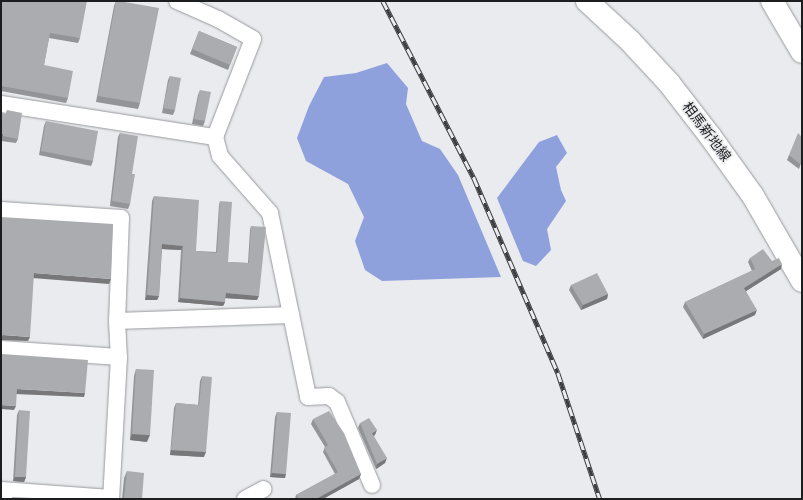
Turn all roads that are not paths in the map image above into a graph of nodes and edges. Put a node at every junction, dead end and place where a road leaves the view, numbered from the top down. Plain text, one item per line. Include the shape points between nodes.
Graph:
1 (177, 1) edge
2 (587, 1) edge
3 (772, 1) edge
4 (802, 52) edge
5 (1, 104) edge
6 (215, 137) junction
7 (1, 210) edge
8 (802, 281) edge
9 (291, 315) junction
10 (117, 321) junction
11 (1, 349) edge
12 (119, 357) junction
13 (372, 485) dead end
14 (264, 489) dead end
15 (1, 490) edge
16 (111, 498) edge
17 (245, 499) edge

1 - 6 street via 218,19 253,39
2 - 8 main road, 相馬新地線 via 630,41 669,83 752,196
3 - 4 main road
5 - 6 street
6 - 9 street via 220,156 270,213
7 - 10 street via 120,218
9 - 10 street
9 - 13 street via 308,397 328,396 337,402
10 - 12 street
11 - 12 street
12 - 16 street
14 - 17 street
15 - 16 street

